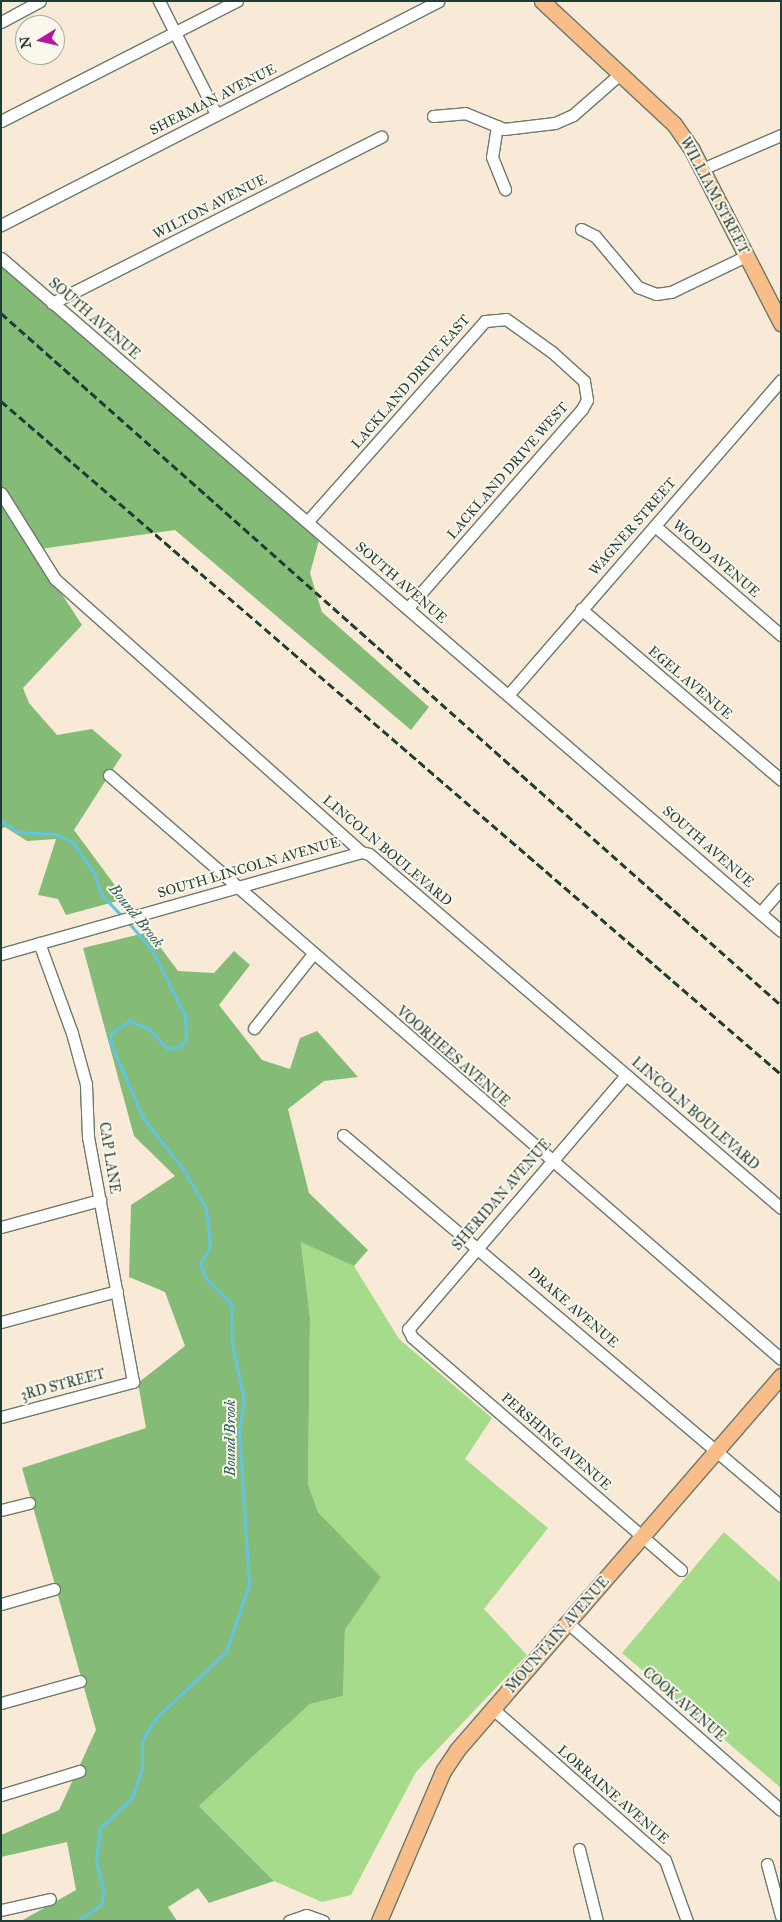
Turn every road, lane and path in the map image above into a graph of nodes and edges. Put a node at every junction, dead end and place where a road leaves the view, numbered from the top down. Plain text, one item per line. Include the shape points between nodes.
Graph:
1 (40, 1) edge
2 (159, 1) edge
3 (237, 1) edge
4 (438, 1) edge
5 (542, 1) edge
6 (1, 22) edge
7 (175, 33) junction
8 (621, 73) junction
9 (216, 114) junction
10 (434, 116) dead end
11 (1, 121) edge
12 (496, 126) junction
13 (781, 135) edge
14 (381, 137) dead end
15 (702, 169) junction
16 (506, 189) dead end
17 (1, 225) edge
18 (581, 229) dead end
19 (746, 256) junction
20 (1, 258) edge
21 (52, 303) junction
22 (781, 323) edge
23 (552, 352) joint
24 (781, 380) edge
25 (1, 493) edge
26 (308, 522) junction
27 (655, 526) junction
28 (408, 608) junction
29 (581, 609) junction
30 (781, 635) edge
31 (509, 694) junction
32 (109, 775) dead end
33 (781, 780) edge
34 (361, 852) junction
35 (236, 888) junction
36 (781, 889) edge
37 (760, 913) junction
38 (781, 931) edge
39 (39, 943) junction
40 (1, 954) edge
41 (312, 955) junction
42 (254, 1028) dead end
43 (626, 1075) junction
44 (343, 1135) dead end
45 (551, 1162) junction
46 (100, 1200) junction
47 (781, 1208) edge
48 (1, 1227) edge
49 (478, 1245) junction
50 (117, 1291) junction
51 (1, 1322) edge
52 (412, 1337) joint
53 (781, 1359) edge
54 (781, 1376) edge
55 (133, 1382) joint
56 (1, 1417) edge
57 (715, 1452) junction
58 (29, 1503) dead end
59 (781, 1506) edge
60 (1, 1510) edge
61 (642, 1537) junction
62 (681, 1570) dead end
63 (54, 1589) dead end
64 (1, 1604) edge
65 (568, 1623) junction
66 (80, 1680) dead end
67 (1, 1703) edge
68 (493, 1709) junction
69 (79, 1772) dead end
70 (1, 1794) edge
71 (781, 1810) edge
72 (579, 1849) dead end
73 (767, 1864) dead end
74 (50, 1899) dead end
75 (1, 1910) edge
76 (781, 1916) edge
77 (290, 1920) edge
78 (323, 1921) edge
79 (379, 1921) edge
80 (597, 1921) edge
81 (687, 1921) edge

1 - 6 street
2 - 7 street
3 - 7 street
4 - 9 street, SHERMAN AVENUE
5 - 8 main road, WILLIAM STREET
7 - 9 street
7 - 11 street
8 - 12 street via 573,115 555,123 513,129
8 - 15 main road, WILLIAM STREET via 674,124
9 - 17 street, SHERMAN AVENUE
10 - 12 street via 465,113
12 - 16 street via 492,157
13 - 15 street
14 - 21 street, WILTON AVENUE
15 - 19 main road, WILLIAM STREET
18 - 19 street via 595,236 638,287 656,294 671,292
19 - 22 main road, WILLIAM STREET
20 - 21 street, SOUTH AVENUE
21 - 26 street, SOUTH AVENUE
23 - 26 street, LACKLAND DRIVE EAST via 506,319 484,321
23 - 28 street, LACKLAND DRIVE WEST via 584,381 585,405
24 - 27 street, WAGNER STREET
25 - 34 street, LINCOLN BOULEVARD via 55,579
26 - 28 street, SOUTH AVENUE
27 - 29 street, WAGNER STREET
27 - 30 street, WOOD AVENUE
28 - 31 street, SOUTH AVENUE
29 - 31 street, WAGNER STREET
29 - 33 street, EGEL AVENUE
31 - 37 street, SOUTH AVENUE
32 - 35 street, VOORHEES AVENUE
34 - 35 street, SOUTH LINCOLN AVENUE
34 - 43 street, LINCOLN BOULEVARD via 369,854
35 - 39 street, SOUTH LINCOLN AVENUE
35 - 41 street, VOORHEES AVENUE
36 - 37 street
37 - 38 street, SOUTH AVENUE
39 - 40 street, SOUTH LINCOLN AVENUE
39 - 46 street, CAP LANE via 72,1033 86,1084
41 - 42 street
41 - 45 street, VOORHEES AVENUE
43 - 45 street, SHERIDAN AVENUE
43 - 47 street, LINCOLN BOULEVARD
44 - 49 street, DRAKE AVENUE
45 - 49 street, SHERIDAN AVENUE
45 - 53 street, VOORHEES AVENUE
46 - 48 street
46 - 50 street, CAP LANE
49 - 52 street, SHERIDAN AVENUE via 412,1320 408,1329
49 - 57 street, DRAKE AVENUE
50 - 51 street
50 - 55 street, CAP LANE
52 - 61 street, PERSHING AVENUE
54 - 57 main road, MOUNTAIN AVENUE
55 - 56 street, 3RD STREET
57 - 59 street, DRAKE AVENUE
57 - 61 main road, MOUNTAIN AVENUE
58 - 60 street
61 - 62 street, PERSHING AVENUE
61 - 65 main road, MOUNTAIN AVENUE
63 - 64 street
65 - 68 main road, MOUNTAIN AVENUE
65 - 71 street, COOK AVENUE
66 - 67 street
68 - 79 main road, MOUNTAIN AVENUE via 443,1771
68 - 81 street, LORRAINE AVENUE via 665,1860
69 - 70 street
72 - 80 street
73 - 76 street
74 - 75 street
77 - 78 street via 306,1915

